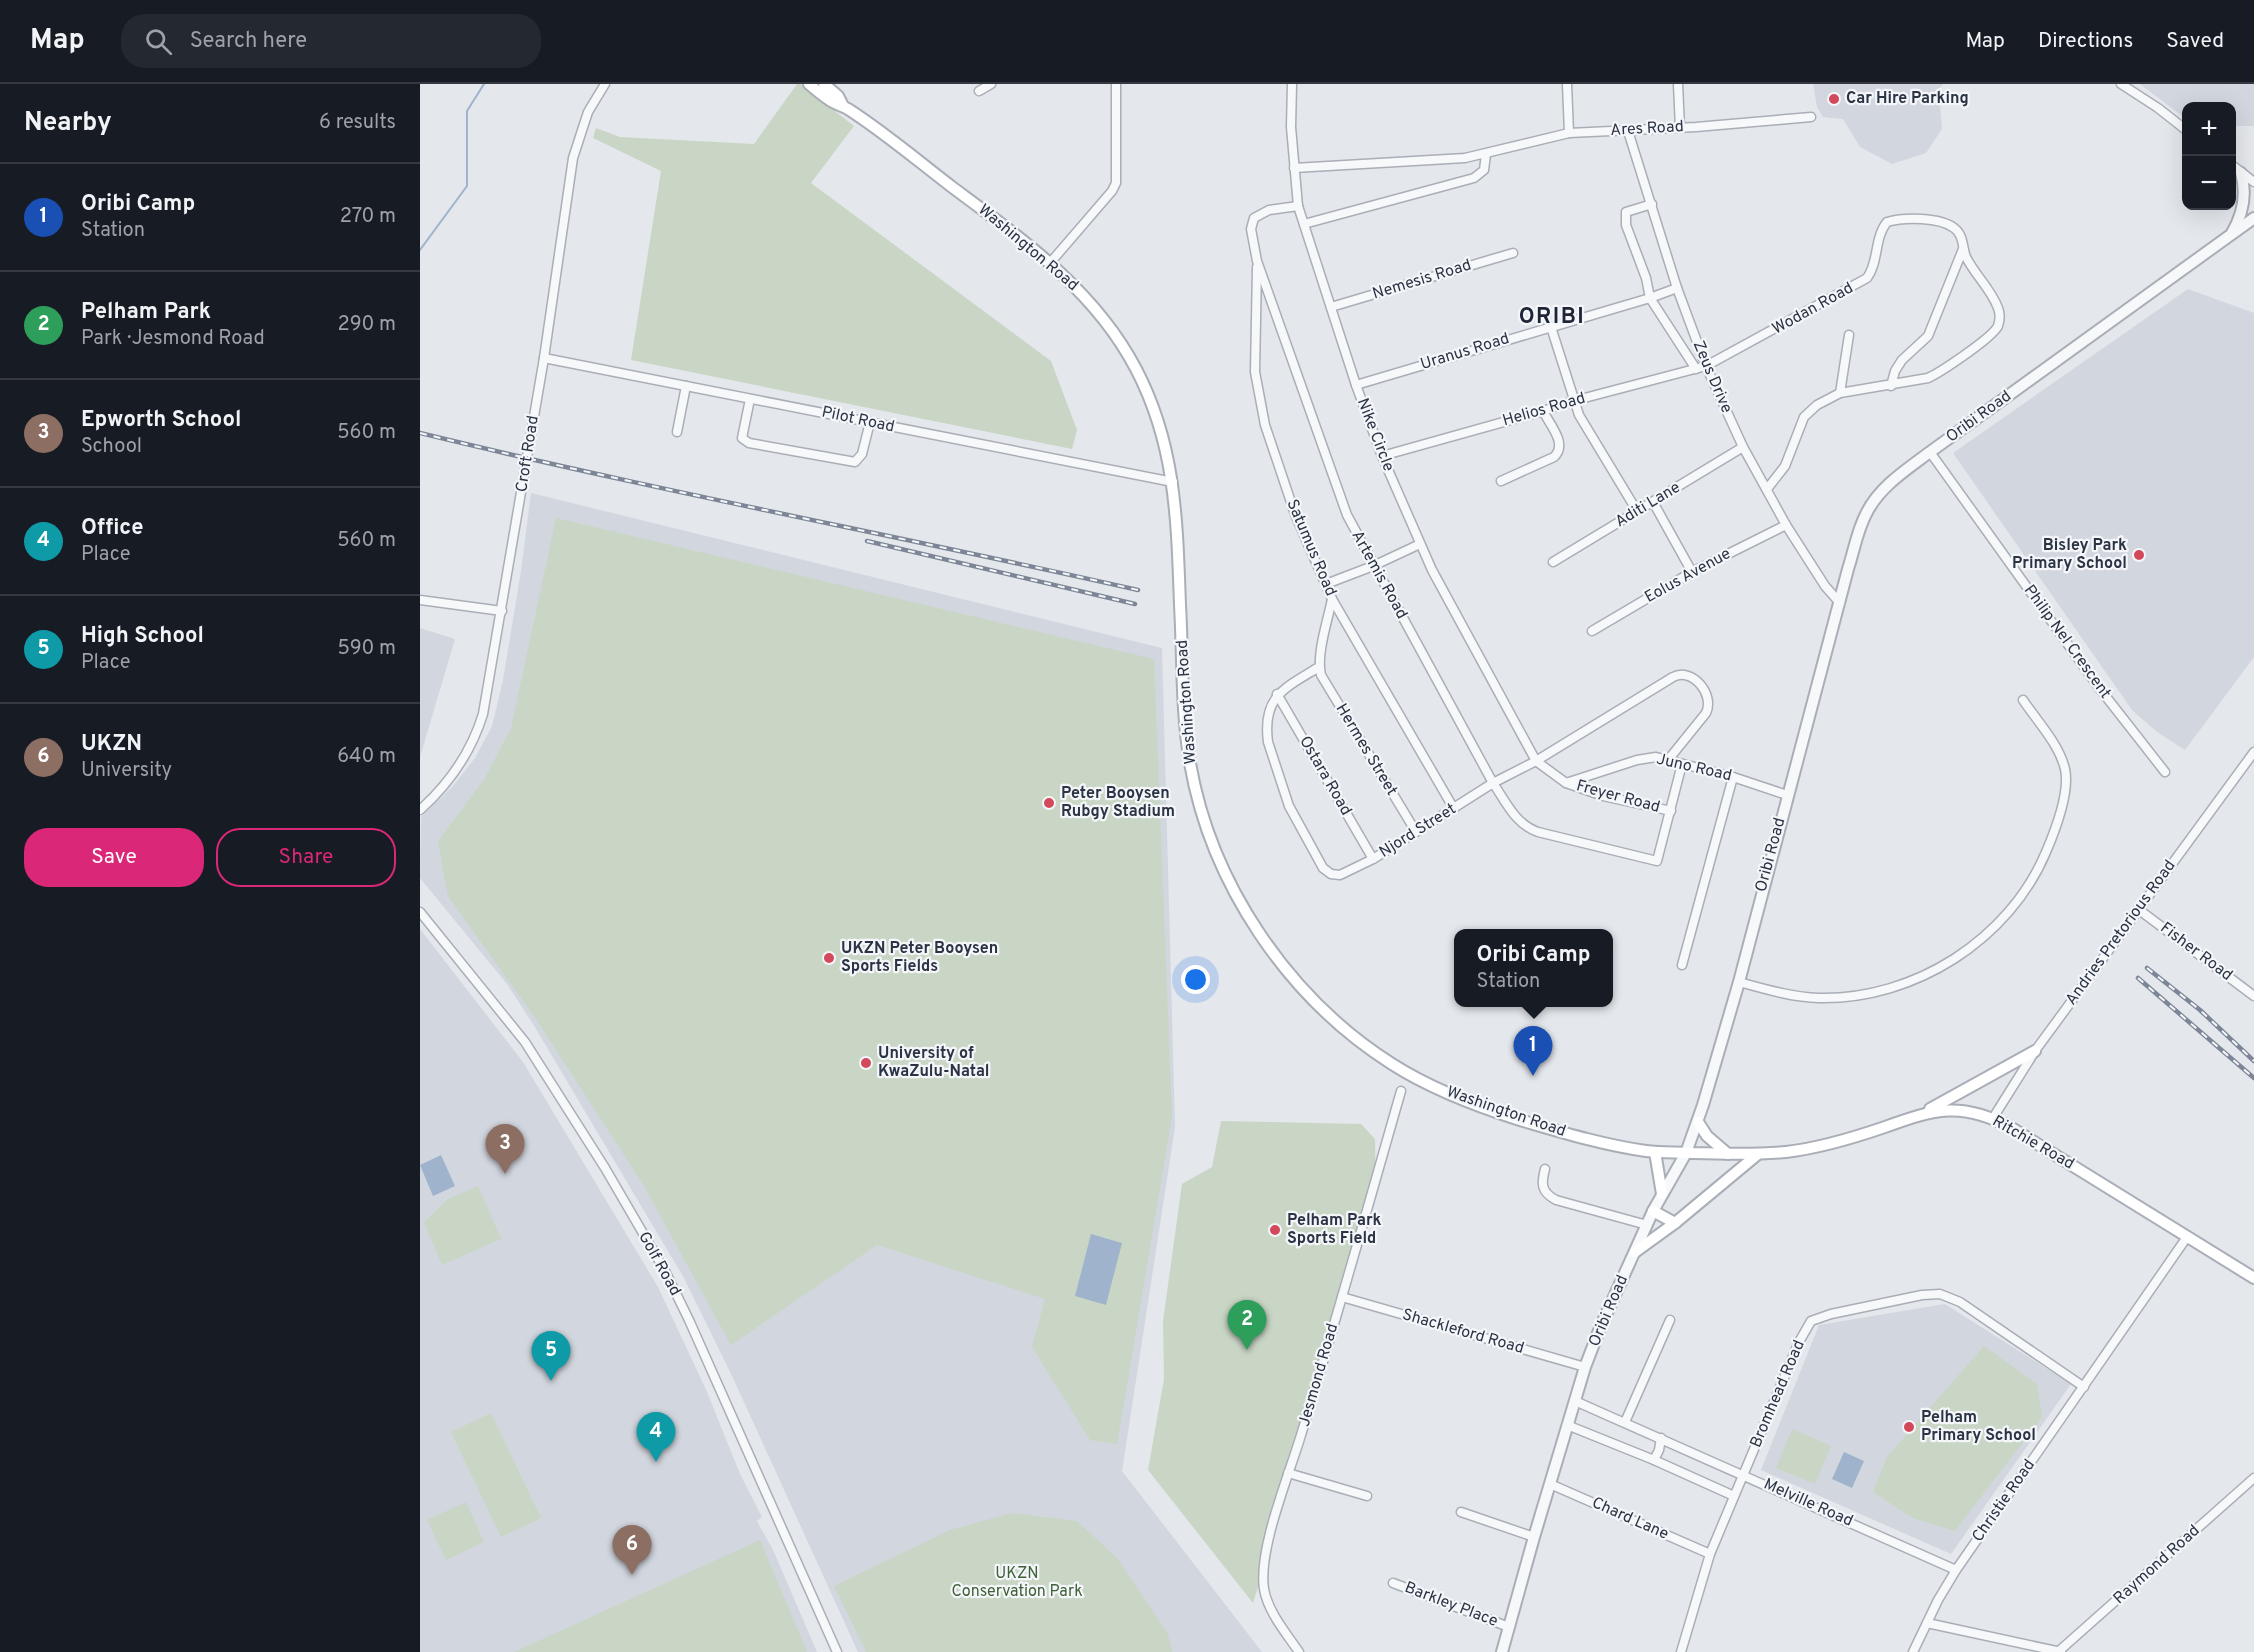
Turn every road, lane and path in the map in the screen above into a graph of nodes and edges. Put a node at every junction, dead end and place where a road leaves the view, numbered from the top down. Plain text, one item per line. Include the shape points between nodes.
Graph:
1 (605, 84) edge
2 (809, 84) edge
3 (824, 84) edge
4 (991, 84) edge
5 (1116, 84) edge
6 (1292, 84) edge
7 (1567, 84) edge
8 (1678, 84) edge
9 (2121, 84) edge
10 (980, 91) dead end
11 (843, 106) junction
12 (1810, 117) dead end
13 (2182, 126) edge
14 (1680, 128) junction
15 (1628, 131) junction
16 (1569, 132) junction
17 (1486, 154) junction
18 (1294, 168) junction
19 (2236, 169) edge
20 (2241, 173) junction
21 (2254, 182) edge
22 (1652, 204) junction
23 (1298, 206) junction
24 (2254, 218) edge
25 (1304, 224) junction
26 (2231, 236) junction
27 (1963, 249) junction
28 (1513, 253) dead end
29 (1257, 261) junction
30 (1050, 263) junction
31 (1677, 288) junction
32 (1650, 298) junction
33 (1331, 307) junction
34 (1551, 327) junction
35 (1849, 335) dead end
36 (544, 358) junction
37 (1706, 366) junction
38 (1696, 369) junction
39 (1356, 385) junction
40 (686, 386) junction
41 (1891, 386) junction
42 (1840, 393) junction
43 (750, 399) junction
44 (1573, 401) junction
45 (1543, 411) junction
46 (870, 422) junction
47 (677, 432) dead end
48 (1743, 447) junction
49 (1930, 452) junction
50 (1382, 456) junction
51 (1501, 480) dead end
52 (1173, 482) junction
53 (1767, 489) junction
54 (1653, 502) junction
55 (1637, 511) junction
56 (1786, 525) junction
57 (1419, 543) junction
58 (1553, 562) dead end
59 (1373, 566) junction
60 (1692, 572) junction
61 (1326, 584) junction
62 (1332, 599) junction
63 (420, 600) edge
64 (1840, 603) junction
65 (502, 611) junction
66 (1592, 631) dead end
67 (1319, 667) junction
68 (1277, 694) junction
69 (2023, 700) dead end
70 (2254, 752) edge
71 (1668, 760) junction
72 (1536, 761) junction
73 (1682, 764) junction
74 (2165, 772) dead end
75 (1733, 777) junction
76 (1493, 783) junction
77 (1566, 783) junction
78 (1787, 795) junction
79 (1454, 809) junction
80 (420, 810) edge
81 (1671, 811) junction
82 (1416, 832) junction
83 (1373, 859) junction
84 (2138, 909) junction
85 (420, 912) edge
86 (1682, 965) dead end
87 (1738, 982) junction
88 (2254, 996) edge
89 (2035, 1051) junction
90 (1401, 1091) dead end
91 (1922, 1113) junction
92 (1992, 1118) junction
93 (1698, 1122) junction
94 (1654, 1152) junction
95 (1787, 1152) joint
96 (1686, 1153) junction
97 (1728, 1154) junction
98 (1758, 1154) junction
99 (1545, 1169) dead end
100 (1662, 1194) junction
101 (1653, 1211) junction
102 (1675, 1223) junction
103 (1647, 1225) junction
104 (2187, 1237) junction
105 (1635, 1252) junction
106 (2254, 1278) edge
107 (1342, 1297) junction
108 (1670, 1320) dead end
109 (1585, 1367) junction
110 (2084, 1387) junction
111 (1575, 1401) junction
112 (1625, 1422) junction
113 (1567, 1425) junction
114 (1661, 1438) junction
115 (1654, 1460) junction
116 (1288, 1473) junction
117 (1744, 1474) junction
118 (2254, 1478) edge
119 (1550, 1484) junction
120 (1367, 1496) dead end
121 (1734, 1496) junction
122 (1461, 1512) dead end
123 (1534, 1537) junction
124 (1710, 1554) junction
125 (1956, 1570) junction
126 (1393, 1583) dead end
127 (1927, 1623) junction
128 (1509, 1627) junction
129 (837, 1652) edge
130 (1299, 1652) edge
131 (1502, 1652) edge
132 (1681, 1652) edge
133 (1913, 1652) edge
134 (2060, 1652) edge

1 - 36 street, Croft Road via 588,112 573,158
2 - 11 main road, Washington Road
3 - 11 main road, Washington Road
4 - 10 street
5 - 30 street via 1116,183
6 - 18 street, Nike Circle
7 - 16 street
8 - 14 street
9 - 13 street
11 - 30 main road, Washington Road
12 - 14 street, Ares Road
14 - 15 street, Ares Road
15 - 16 street, Ares Road
15 - 22 street, Zeus Drive
16 - 17 street, Ares Road
17 - 18 street, Ares Road
17 - 25 street via 1484,170 1474,178
18 - 23 street, Nike Circle
19 - 20 street
20 - 21 street
20 - 26 street via 2244,201
22 - 31 street, Zeus Drive
22 - 32 street via 1626,212 1625,216
23 - 25 street, Nike Circle
23 - 29 street, Artemis Road via 1269,210 1254,218 1251,229
24 - 26 street, Oribi Road
25 - 33 street, Nike Circle
26 - 49 street, Oribi Road
27 - 37 street, Wodan Road via 1959,232 1948,224 1901,218 1887,222 1867,278
27 - 41 street via 1928,336 1902,360
27 - 41 street, Wodan Road via 1998,308 1997,326 1938,373
28 - 33 street, Nemesis Road
29 - 59 street, Artemis Road via 1338,493
29 - 61 street, Satumus Road via 1255,372 1265,425
30 - 52 main road, Washington Road via 1101,314 1131,360 1156,415
31 - 32 street, Uranus Road
31 - 37 street, Zeus Drive
32 - 34 street, Uranus Road
32 - 38 street
33 - 39 street, Nike Circle
34 - 39 street, Uranus Road
34 - 44 street
35 - 42 street
36 - 40 street, Pilot Road
36 - 65 street, Croft Road
37 - 38 street, Helios Road
37 - 48 street, Zeus Drive
38 - 44 street, Helios Road
39 - 50 street, Nike Circle
40 - 43 street, Pilot Road
40 - 47 street
41 - 42 street, Wodan Road
42 - 53 street, Wodan Road via 1816,405 1804,417 1785,466
43 - 46 street, Pilot Road
43 - 46 street via 742,438 749,443 855,462 862,454
44 - 45 street, Helios Road
44 - 55 street
45 - 50 street, Helios Road
45 - 51 street via 1560,442 1558,453
46 - 52 street, Pilot Road
48 - 53 street, Zeus Drive
48 - 54 street, Aditi Lane
49 - 64 street, Oribi Road via 1891,482 1867,512
49 - 74 street, Philip Nel Crescent via 2100,689
50 - 57 street, Nike Circle
52 - 94 main road, Washington Road via 1186,734 1193,779 1225,872 1264,941 1337,1021 1390,1063 1416,1078 1507,1116 1587,1139
53 - 56 street, Zeus Drive
54 - 55 street, Aditi Lane
54 - 60 street
55 - 58 street, Aditi Lane
56 - 60 street, Eolus Avenue
56 - 64 street, Zeus Drive
57 - 59 street
57 - 72 street, Nike Circle
59 - 61 street
59 - 76 street, Artemis Road
60 - 66 street, Eolus Avenue
61 - 62 street, Satumus Road
62 - 67 street
62 - 79 street, Satumus Road
63 - 65 street
64 - 78 street, Oribi Road
65 - 80 street, Croft Road via 476,734 459,767
67 - 68 street
67 - 82 street, Hermes Street
68 - 83 street, Ostara Road
68 - 83 street, Njord Street via 1268,720 1268,742 1281,786 1323,867 1331,874 1346,873
69 - 87 street via 2061,757 2066,786 2038,872 2006,915 1955,959 1914,980 1867,994 1815,998
70 - 84 street, Andries Pretorious Road
71 - 72 street, Njord Street via 1709,705 1695,680 1686,674 1678,674
71 - 73 street, Juno Road
71 - 77 street, Juno Road via 1647,758
72 - 76 street, Njord Street
72 - 77 street, Freyer Road
73 - 75 street, Juno Road
73 - 81 street
75 - 78 street, Juno Road
75 - 86 street
76 - 79 street, Njord Street
76 - 81 street, Artemis Road via 1519,821 1530,829 1658,861
77 - 81 street, Freyer Road via 1603,796
78 - 87 street, Oribi Road
79 - 82 street, Njord Street
82 - 83 street, Njord Street
84 - 88 street, Fisher Road
84 - 89 street, Andries Pretorious Road
85 - 129 street, Golf Road via 525,1042 665,1271
87 - 93 street, Oribi Road
89 - 91 main road
89 - 92 street, Andries Pretorious Road
90 - 107 street, Jesmond Road
91 - 92 main road, Ritchie Road via 1968,1111
91 - 95 main road, Ritchie Road via 1831,1143
92 - 104 main road, Ritchie Road
93 - 96 street, Oribi Road
93 - 97 main road via 1707,1136
94 - 96 main road, Washington Road
94 - 100 main road
95 - 98 main road, Washington Road
96 - 97 main road, Washington Road
96 - 100 street, Oribi Road
97 - 98 main road, Washington Road
98 - 102 main road
99 - 103 street via 1541,1181 1548,1196
100 - 101 street, Oribi Road
101 - 102 main road
101 - 103 street, Oribi Road
102 - 105 main road
103 - 105 street, Oribi Road
104 - 106 main road, Ritchie Road
104 - 110 street, Christie Road
105 - 109 street, Oribi Road
107 - 109 street, Shackleford Road
107 - 116 street, Jesmond Road
108 - 112 street
109 - 111 street, Oribi Road
110 - 117 street, Bromhead Road via 1960,1302 1940,1294 1817,1317 1806,1326
110 - 125 street, Christie Road
111 - 112 street, Melville Road
111 - 113 street, Oribi Road
112 - 114 street, Melville Road
113 - 115 street
113 - 119 street, Oribi Road
114 - 115 street
114 - 117 street, Melville Road
115 - 121 street
116 - 120 street
116 - 130 street, Jesmond Road via 1263,1572 1268,1603
117 - 121 street, Bromhead Road
117 - 125 street, Melville Road
118 - 134 street, Raymond Road
119 - 123 street, Oribi Road
119 - 124 street, Chard Lane
121 - 124 street, Bromhead Road
122 - 123 street
123 - 128 street, Oribi Road
124 - 132 street, Bromhead Road
125 - 127 street, Christie Road
126 - 128 street, Barkley Place
127 - 133 street, Christie Road
127 - 134 street
128 - 131 street, Oribi Road

